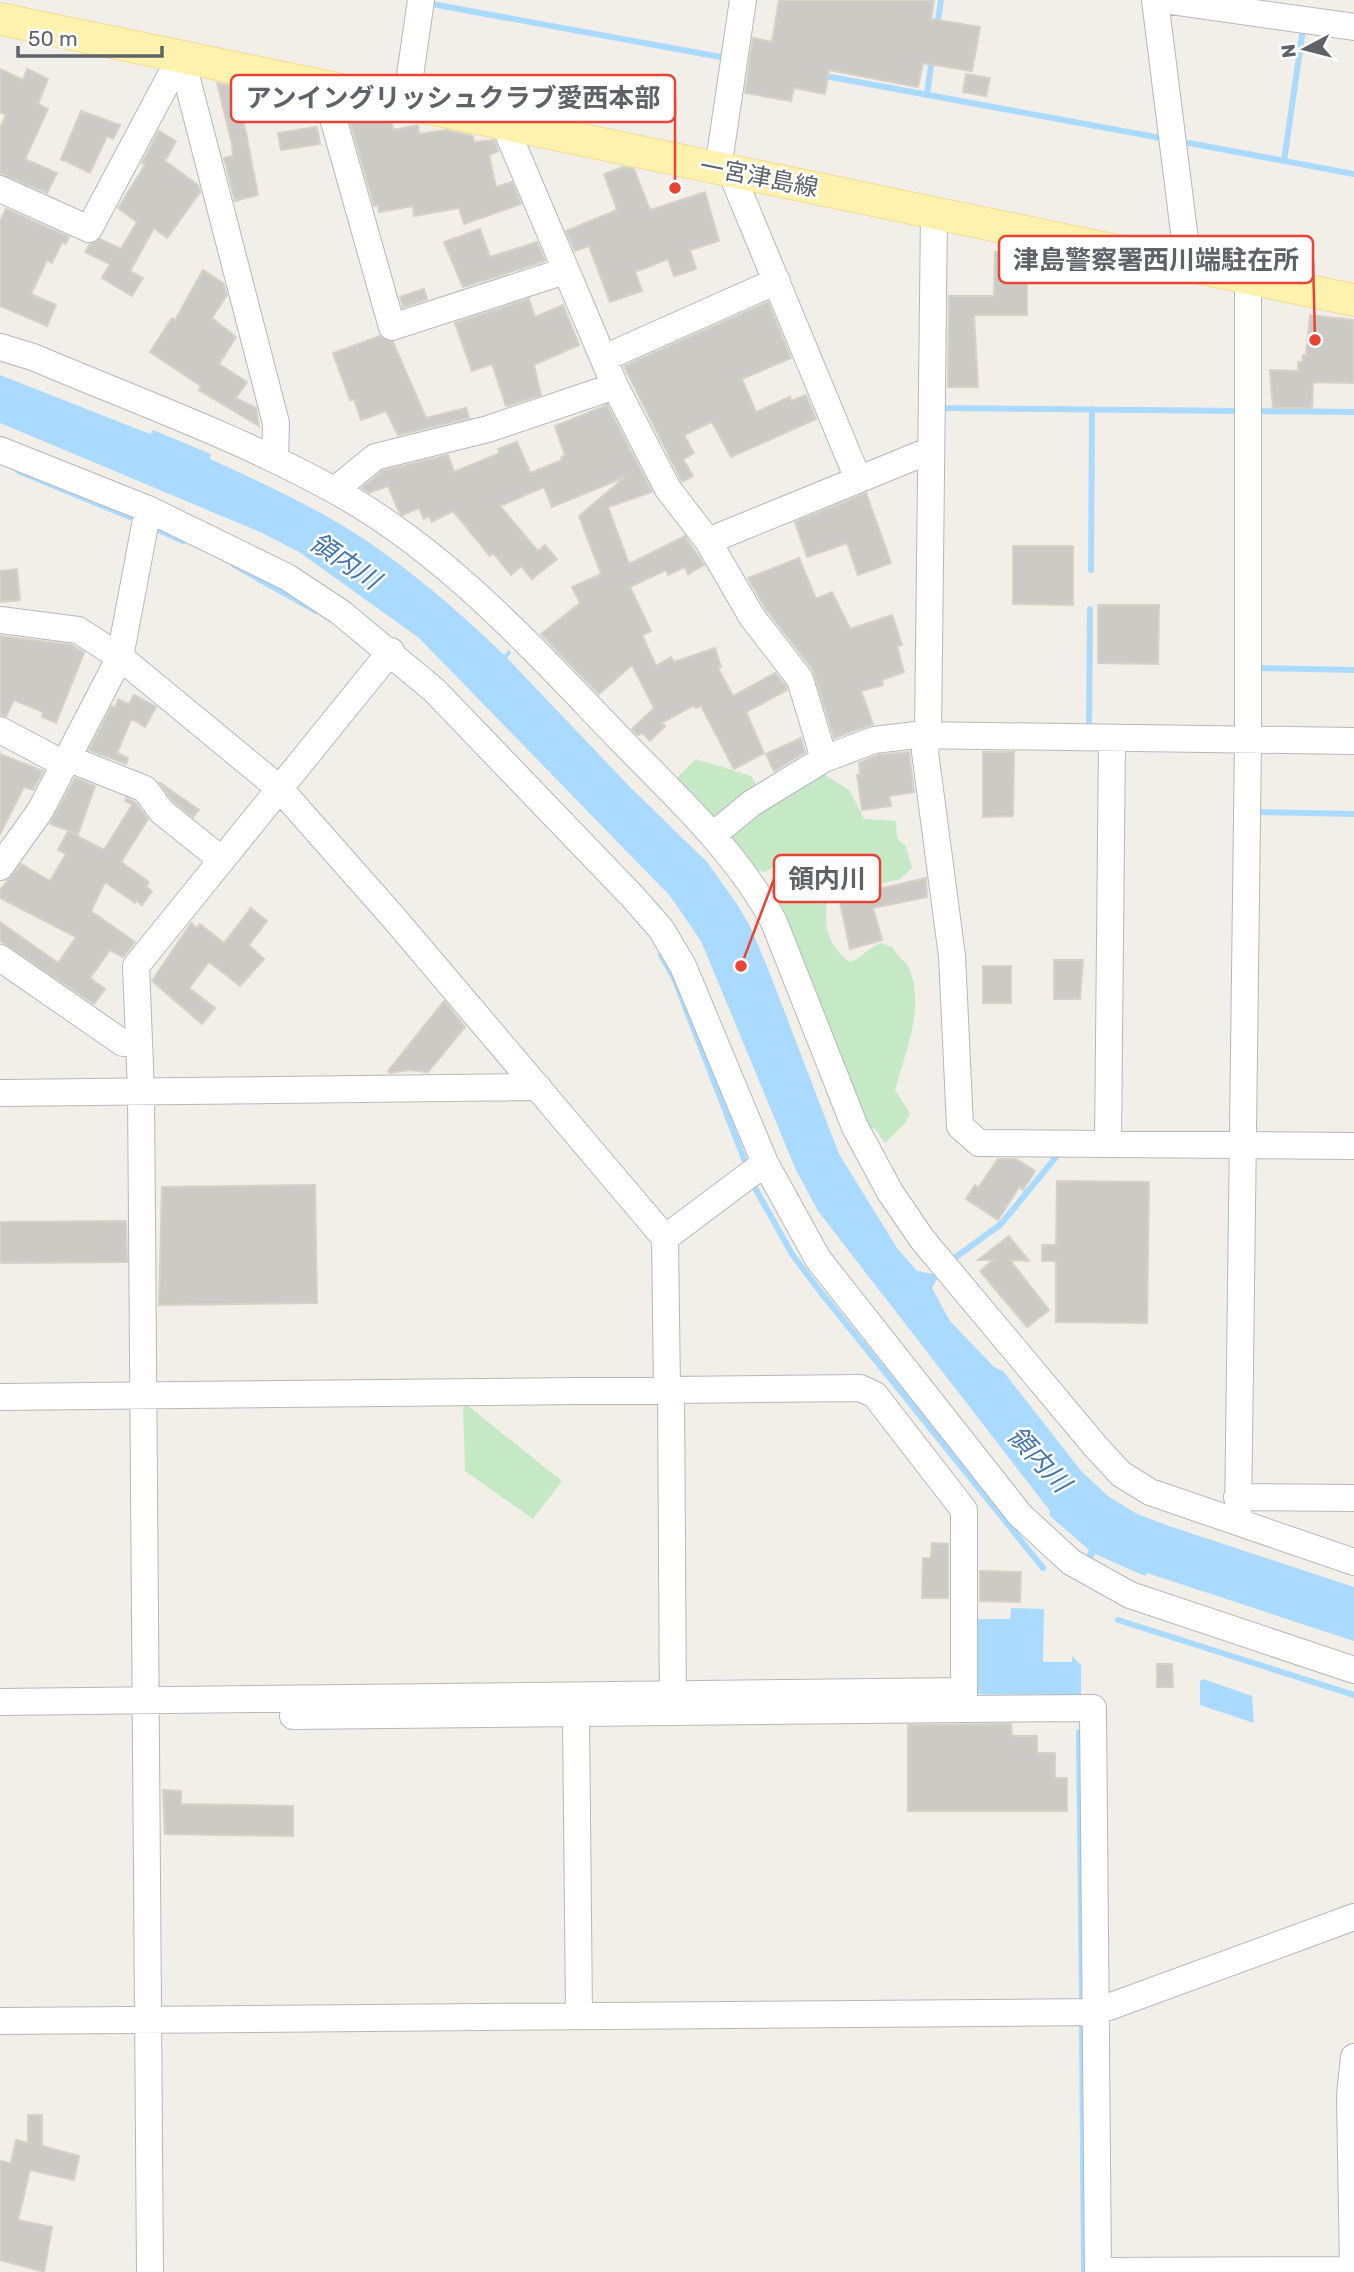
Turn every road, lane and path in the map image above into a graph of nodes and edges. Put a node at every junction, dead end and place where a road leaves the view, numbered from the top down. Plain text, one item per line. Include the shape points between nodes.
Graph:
1 (421, 0) edge
2 (743, 0) edge
3 (1155, 0) edge
4 (1163, 0) edge
5 (0, 19) edge
6 (1354, 27) edge
7 (180, 55) junction
8 (324, 86) junction
9 (406, 103) junction
10 (505, 124) junction
11 (725, 170) junction
12 (0, 189) edge
13 (934, 213) junction
14 (1188, 264) junction
15 (565, 271) junction
16 (1248, 277) junction
17 (777, 281) junction
18 (1354, 300) edge
19 (0, 347) edge
20 (604, 358) junction
21 (615, 386) junction
22 (0, 450) edge
23 (931, 450) junction
24 (275, 458) junction
25 (858, 479) junction
26 (335, 490) junction
27 (148, 509) junction
28 (708, 541) junction
29 (0, 620) edge
30 (391, 651) junction
31 (120, 657) junction
32 (0, 730) edge
33 (928, 736) junction
34 (1112, 738) junction
35 (1248, 740) junction
36 (1354, 741) edge
37 (824, 759) junction
38 (66, 761) junction
39 (280, 789) junction
40 (713, 835) junction
41 (222, 860) junction
42 (0, 867) edge
43 (0, 958) edge
44 (139, 1042) junction
45 (538, 1087) junction
46 (141, 1091) junction
47 (0, 1093) edge
48 (1108, 1144) junction
49 (1242, 1145) junction
50 (1354, 1146) edge
51 (765, 1163) junction
52 (665, 1238) junction
53 (669, 1390) junction
54 (142, 1395) junction
55 (0, 1397) edge
56 (1354, 1498) edge
57 (1237, 1509) junction
58 (1354, 1562) edge
59 (1354, 1670) edge
60 (964, 1700) junction
61 (0, 1702) edge
62 (673, 1704) junction
63 (146, 1709) junction
64 (576, 1715) junction
65 (0, 1718) edge
66 (1354, 1917) edge
67 (1095, 2012) junction
68 (579, 2016) junction
69 (149, 2019) junction
70 (0, 2021) edge
71 (1354, 2057) edge
72 (1353, 2270) edge
73 (1098, 2271) edge
74 (150, 2272) edge

1 - 9 street
2 - 11 street
3 - 14 street
4 - 6 street
5 - 7 main road, 一宮津島線
7 - 8 main road, 一宮津島線
7 - 12 street via 89,229
7 - 24 street via 276,423
8 - 9 main road, 一宮津島線
8 - 15 street via 392,327
9 - 10 main road, 一宮津島線
10 - 11 main road, 一宮津島線
10 - 15 street
11 - 13 main road, 一宮津島線
11 - 17 street
13 - 14 main road, 一宮津島線
13 - 23 street
14 - 16 main road, 一宮津島線
15 - 20 street
16 - 18 main road, 一宮津島線
16 - 35 street
17 - 20 street
17 - 25 street
19 - 24 street
20 - 21 street
21 - 26 street via 488,429 375,457
21 - 28 street via 668,489
22 - 27 street
23 - 25 street
23 - 33 street
24 - 26 street
25 - 28 street
26 - 40 street via 480,597
27 - 30 street via 287,577
27 - 31 street
28 - 37 street via 752,617 800,678
29 - 31 street via 78,630
30 - 39 street
30 - 51 street via 434,690 661,929 683,966
31 - 38 street
31 - 39 street
32 - 38 street
33 - 34 street
33 - 37 street via 874,740
33 - 48 street via 925,752 951,956 960,1126 979,1143
34 - 35 street
34 - 48 street
35 - 36 street
35 - 49 street
37 - 40 street via 752,803
38 - 41 street via 145,789 162,812
38 - 42 street via 40,811
39 - 41 street
39 - 45 street
40 - 57 street via 759,893 855,1128 922,1239 1121,1474 1174,1502
41 - 44 street via 136,966
43 - 44 street via 123,1042
44 - 46 street
45 - 46 street
45 - 52 street
46 - 47 street
46 - 54 street
48 - 49 street
49 - 50 street
49 - 57 street
51 - 52 street
51 - 59 street via 818,1259 846,1296 1020,1515 1070,1562 1130,1595
52 - 53 street
53 - 54 street
53 - 60 street via 860,1388 875,1395 964,1510
53 - 62 street
54 - 55 street
54 - 63 street
56 - 57 street
57 - 58 street
60 - 62 street
60 - 67 street via 1093,1708
61 - 63 street
62 - 63 street
62 - 64 street
63 - 64 street
63 - 65 street
63 - 69 street
64 - 68 street
66 - 67 street
67 - 68 street
67 - 73 street
68 - 69 street
69 - 70 street
69 - 74 street
71 - 72 street via 1350,2095
72 - 73 street

